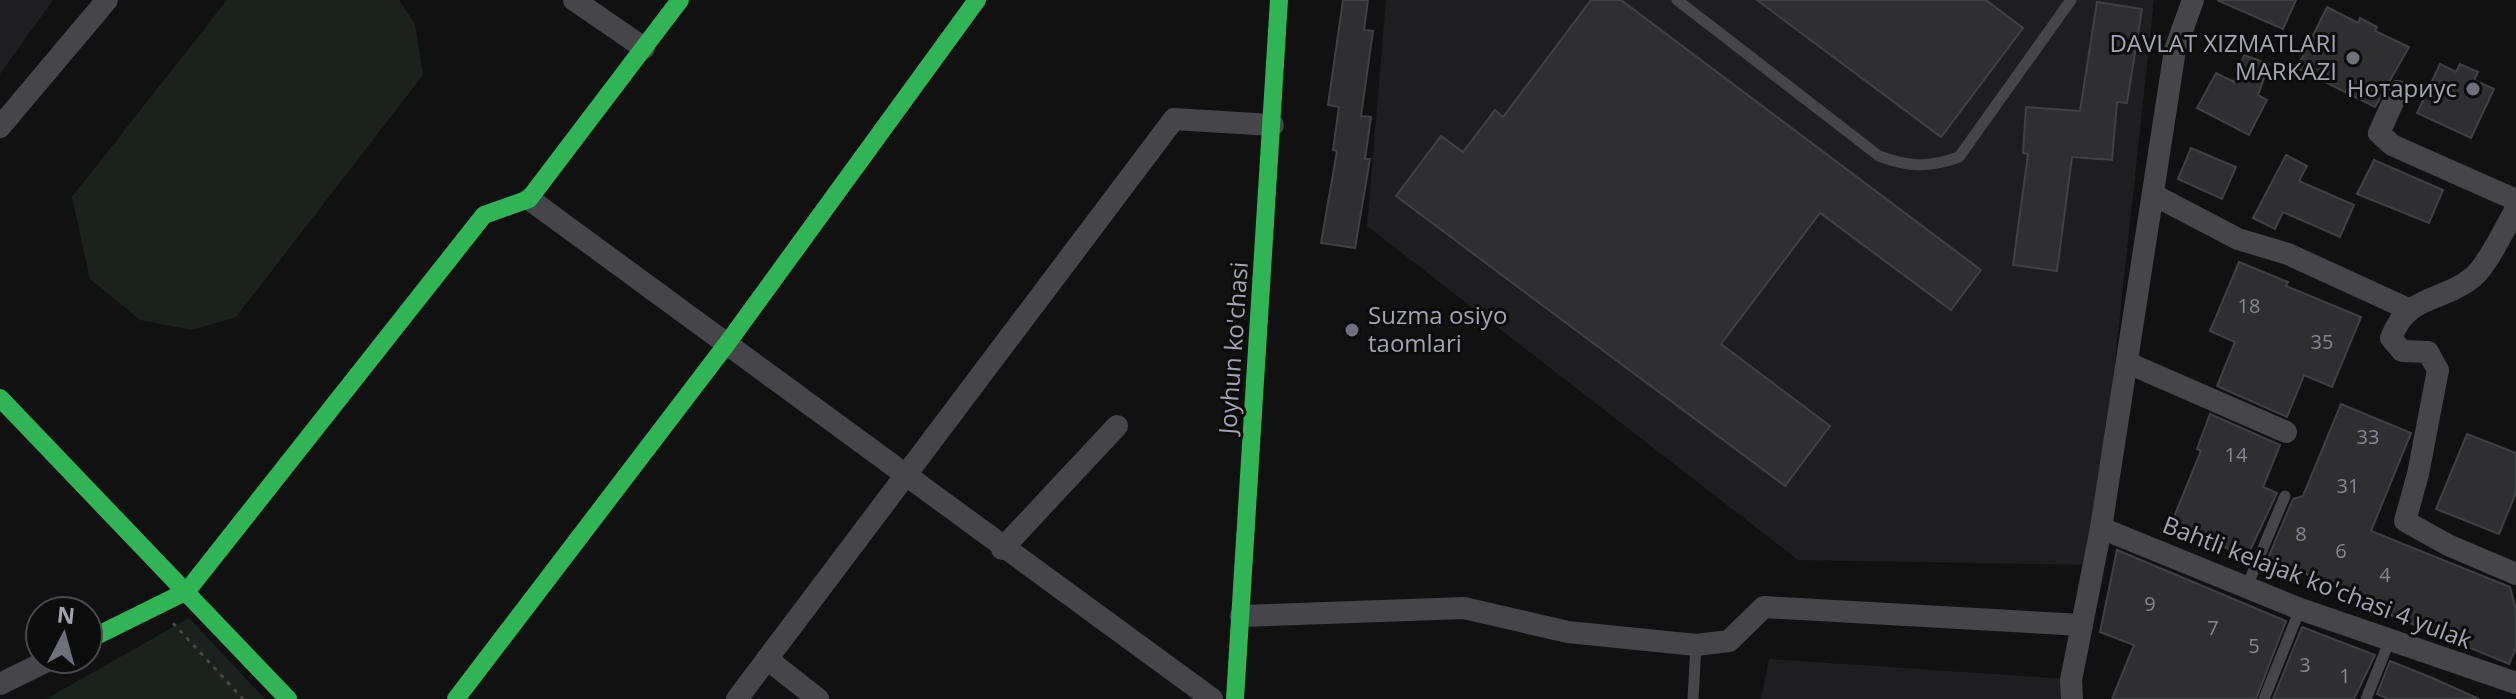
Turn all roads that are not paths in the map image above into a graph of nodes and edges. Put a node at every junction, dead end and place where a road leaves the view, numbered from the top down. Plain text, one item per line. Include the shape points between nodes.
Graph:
1 (107, 0) edge
2 (574, 0) edge
3 (680, 0) edge
4 (977, 0) edge
5 (1279, 0) edge
6 (1677, 0) edge
7 (2071, 0) edge
8 (2193, 0) edge
9 (644, 48) junction
10 (2398, 91) dead end
11 (1273, 125) junction
12 (0, 127) edge
13 (2154, 195) junction
14 (529, 199) junction
15 (2516, 200) edge
16 (2516, 209) edge
17 (2408, 309) junction
18 (726, 345) junction
19 (2128, 363) junction
20 (0, 398) edge
21 (1117, 426) dead end
22 (2286, 432) dead end
23 (905, 477) junction
24 (2285, 496) dead end
25 (2101, 528) junction
26 (1002, 549) junction
27 (2516, 574) edge
28 (2247, 586) junction
29 (187, 591) junction
30 (2300, 609) junction
31 (1241, 616) junction
32 (2082, 625) junction
33 (104, 632) edge
34 (2389, 642) junction
35 (1696, 645) junction
36 (767, 659) junction
37 (24, 672) edge
38 (2516, 683) edge
39 (0, 684) edge
40 (288, 699) edge
41 (456, 699) edge
42 (737, 699) edge
43 (818, 699) edge
44 (1212, 699) edge
45 (1235, 699) edge
46 (1693, 699) edge
47 (2072, 699) edge
48 (2264, 699) edge
49 (2366, 699) edge

1 - 12 street
2 - 9 street
3 - 9 street
4 - 18 street
5 - 11 street, Joyhun ko'chasi
6 - 7 lane via 1879,156 1905,166 1936,166 1959,157
8 - 13 street via 2175,50
9 - 14 street
10 - 15 street via 2379,133 2392,145
11 - 23 street via 1174,119
11 - 31 street, Joyhun ko'chasi
13 - 17 street via 2238,239 2288,254
13 - 19 street
14 - 18 street
14 - 29 street via 484,215
16 - 17 street via 2474,277
17 - 27 street via 2391,338 2402,351 2428,352 2438,370 2405,521
18 - 23 street
18 - 41 street
19 - 22 street
19 - 25 street
20 - 29 street
21 - 26 street
23 - 26 street
23 - 36 street
24 - 28 lane
25 - 28 street, Bahtli kelajak ko'chasi 4 yulak
25 - 32 street
26 - 44 street
28 - 30 street, Bahtli kelajak ko'chasi 4 yulak
29 - 33 street
29 - 40 street
30 - 34 street, Bahtli kelajak ko'chasi 4 yulak
30 - 48 lane
31 - 35 street via 1464,608 1568,632
31 - 45 street, Joyhun ko'chasi
32 - 35 street via 1764,607 1729,641
32 - 47 street
34 - 38 street, Bahtli kelajak ko'chasi 4 yulak
34 - 49 lane
35 - 46 lane
36 - 42 street
36 - 43 street
37 - 39 street

